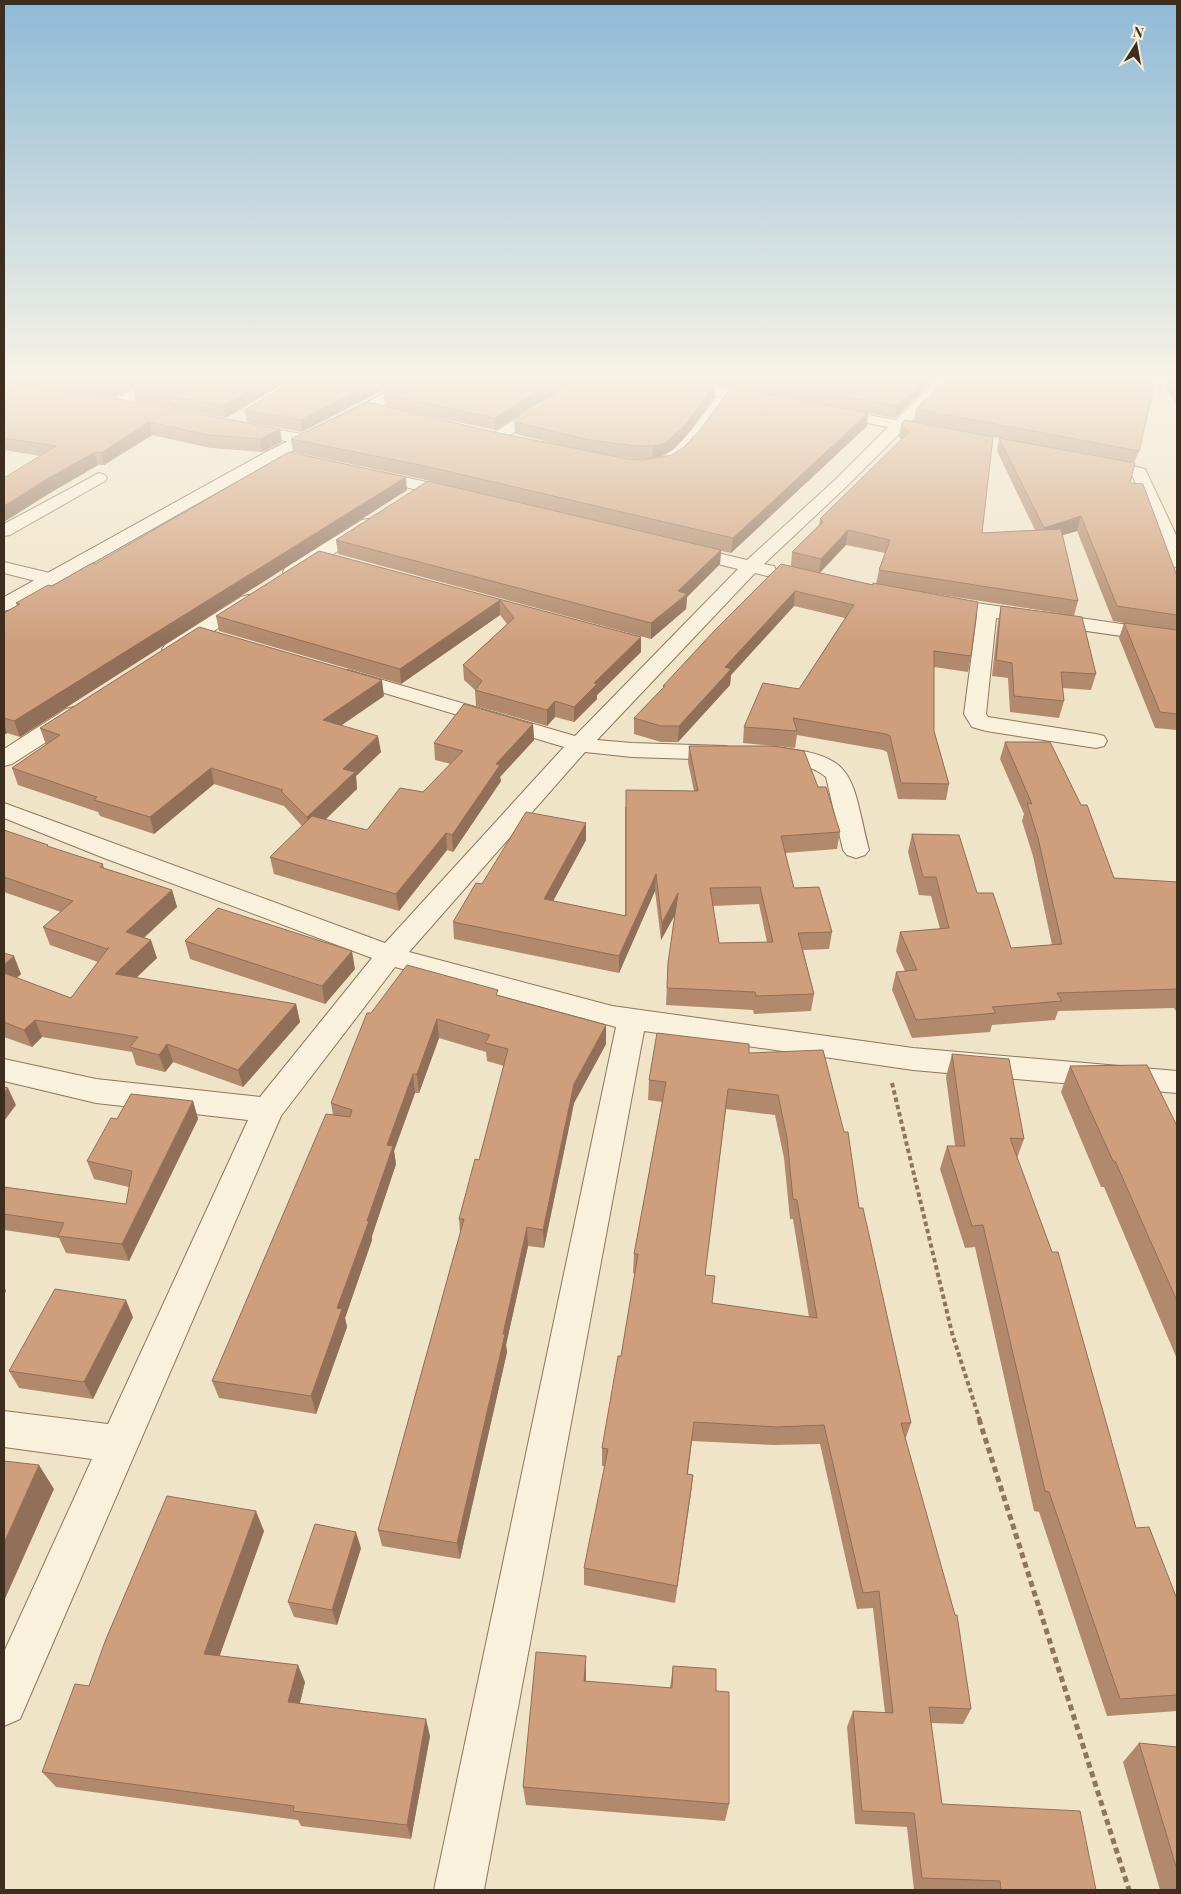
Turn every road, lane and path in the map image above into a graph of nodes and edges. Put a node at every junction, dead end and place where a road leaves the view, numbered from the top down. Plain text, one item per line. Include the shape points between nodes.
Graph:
1 (253, 465) edge
2 (653, 465) edge
3 (859, 465) edge
4 (1113, 465) edge
5 (646, 467) edge
6 (358, 473) edge
7 (99, 478) dead end
8 (426, 487) junction
9 (472, 498) edge
10 (401, 503) edge
11 (384, 513) edge
12 (4, 531) edge
13 (668, 546) edge
14 (317, 556) junction
15 (336, 562) edge
16 (1177, 562) edge
17 (751, 566) junction
18 (4, 567) edge
19 (787, 574) edge
20 (51, 579) junction
21 (921, 601) edge
22 (4, 605) edge
23 (987, 612) junction
24 (198, 633) junction
25 (1177, 638) edge
26 (226, 641) edge
27 (157, 659) edge
28 (331, 671) edge
29 (93, 701) edge
30 (1096, 742) dead end
31 (582, 745) junction
32 (4, 759) edge
33 (4, 810) edge
34 (856, 850) dead end
35 (390, 954) junction
36 (632, 1019) junction
37 (886, 1056) junction
38 (4, 1070) edge
39 (1177, 1082) edge
40 (268, 1110) junction
41 (4, 1429) edge
42 (119, 1444) junction
43 (4, 1703) edge
44 (459, 1890) edge
45 (1129, 1890) edge

1 - 20 street
2 - 5 street
3 - 17 street
4 - 16 street via 1139,472
6 - 8 street
7 - 12 street
8 - 9 street
8 - 10 street
11 - 14 street
13 - 17 street
14 - 15 street
14 - 24 street
17 - 19 street
17 - 31 street via 659,649
18 - 20 street
20 - 22 street
21 - 23 street
23 - 25 street
23 - 30 street via 978,681 977,719 986,724
24 - 26 street
24 - 27 street
28 - 31 street
29 - 32 street
31 - 34 street via 632,750 747,753 816,760 835,771 840,780
31 - 35 street
33 - 35 street
35 - 36 street via 412,963
35 - 40 street
36 - 37 street
36 - 44 street
37 - 39 street
37 - 45 path via 952,1334
38 - 40 street via 96,1091
40 - 42 street
41 - 42 street
42 - 43 street

